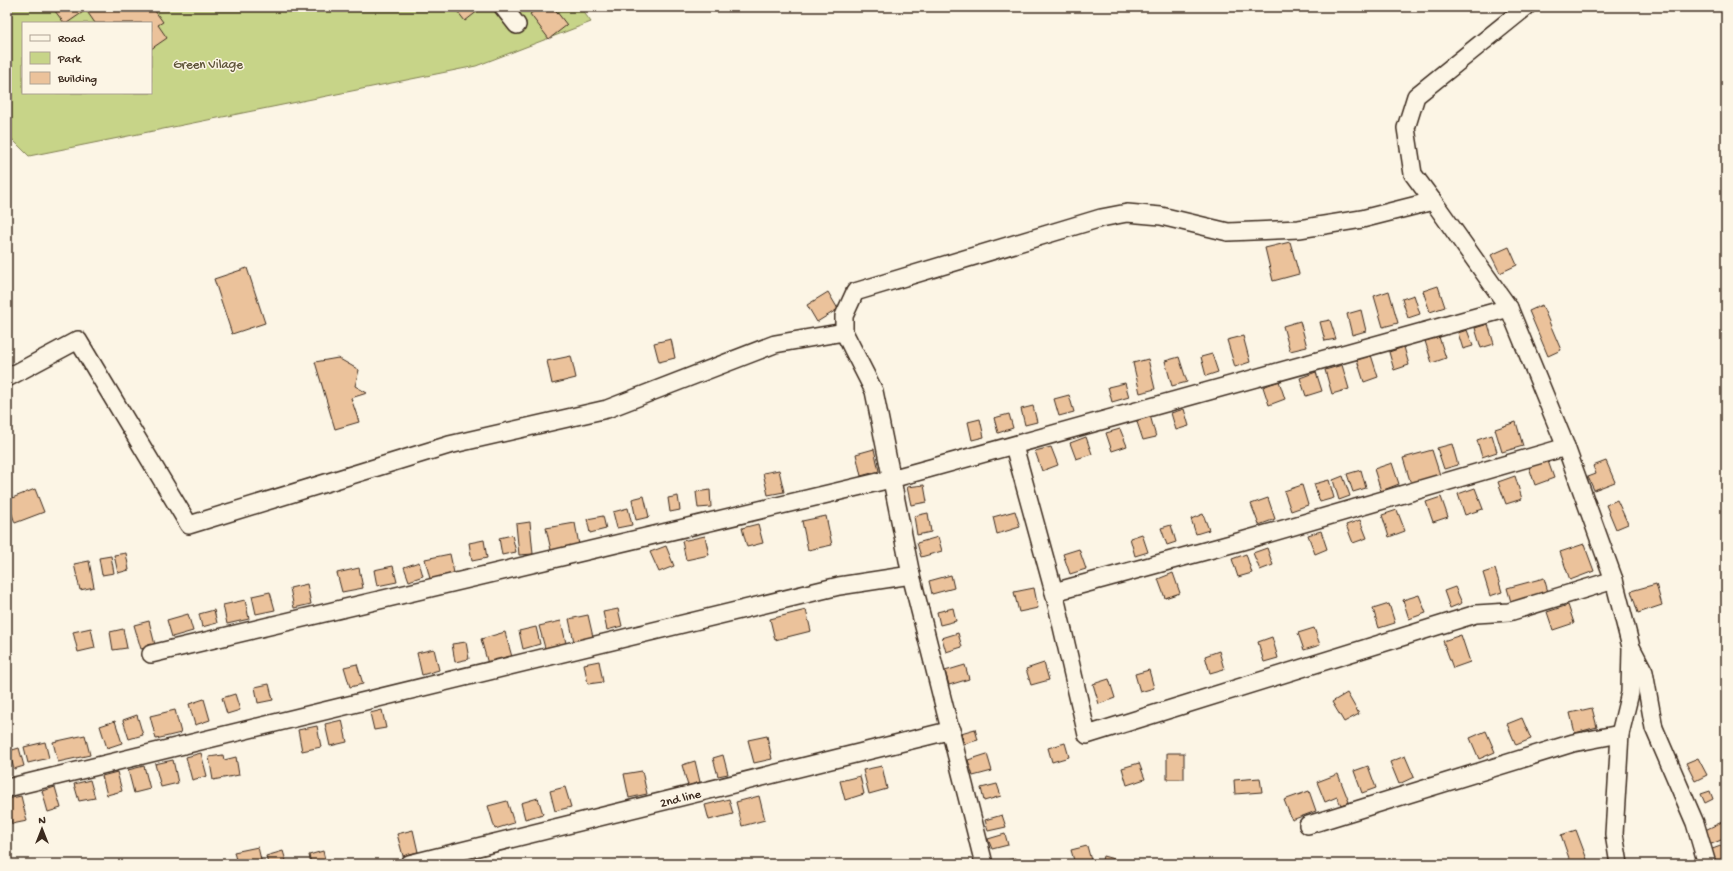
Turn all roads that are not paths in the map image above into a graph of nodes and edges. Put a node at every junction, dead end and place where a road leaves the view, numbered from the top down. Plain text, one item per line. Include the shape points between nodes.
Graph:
1 (503, 7) edge
2 (1526, 7) edge
3 (517, 25) dead end
4 (1433, 201) junction
5 (1510, 308) junction
6 (844, 332) junction
7 (7, 378) edge
8 (1014, 446) junction
9 (1566, 447) junction
10 (891, 479) junction
11 (911, 575) junction
12 (1614, 580) junction
13 (1054, 592) junction
14 (1631, 647) junction
15 (151, 654) dead end
16 (952, 730) junction
17 (1620, 734) junction
18 (7, 788) edge
19 (1308, 825) dead end
20 (409, 864) edge
21 (984, 864) edge
22 (1619, 864) edge
23 (1707, 864) edge

1 - 3 street
2 - 4 street via 1416,96 1406,128 1413,174
4 - 5 street
4 - 6 street via 1362,219 1299,229 1228,232 1161,216 1127,213 1101,218 855,292 844,316
5 - 8 street
5 - 9 street
6 - 7 street via 775,344 607,409 449,445 188,525 78,340
6 - 10 street via 874,391
8 - 10 street
8 - 13 street
9 - 12 street
9 - 13 street via 1242,541
10 - 11 street
10 - 15 street
11 - 16 street
11 - 18 street via 839,586
12 - 13 street via 1510,612 1476,614 1087,735
12 - 14 street
14 - 17 street via 1630,693
14 - 23 street via 1644,672 1654,728 1695,823
16 - 20 street, 2nd line
16 - 21 street
17 - 19 street via 1573,743
17 - 22 street via 1614,834

